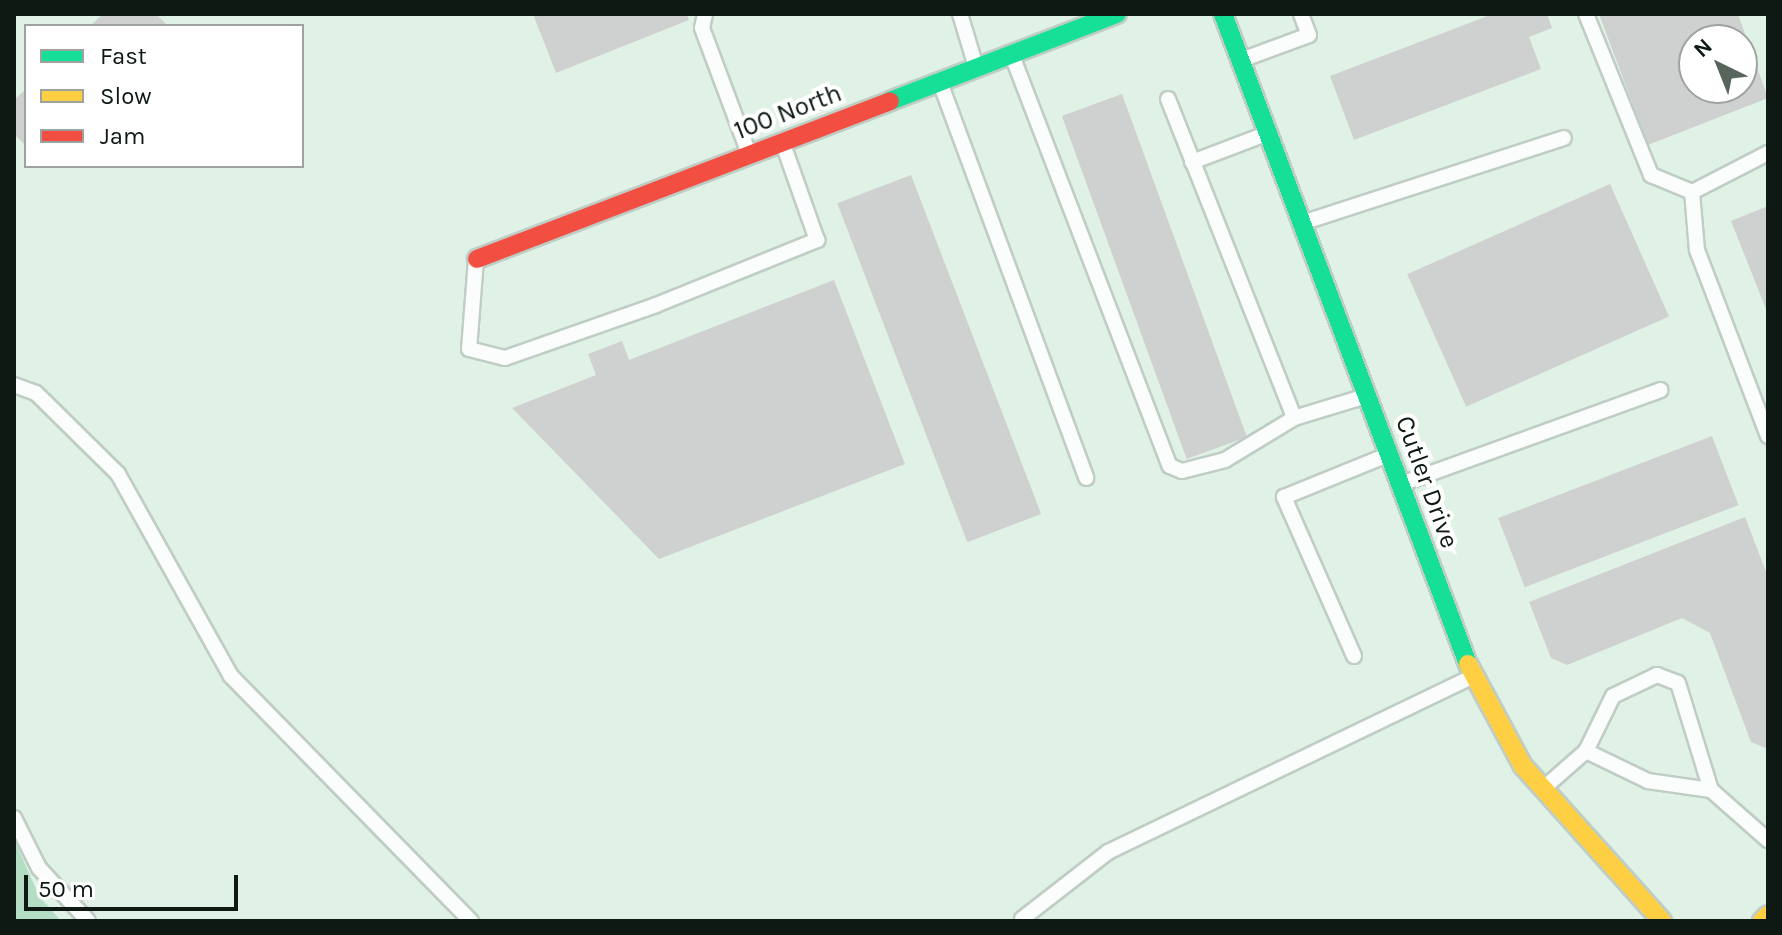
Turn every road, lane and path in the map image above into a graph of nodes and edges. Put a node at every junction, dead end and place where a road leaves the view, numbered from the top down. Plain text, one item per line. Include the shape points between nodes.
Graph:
1 (705, 14) edge
2 (960, 14) edge
3 (1117, 14) edge
4 (1223, 14) edge
5 (1301, 14) edge
6 (1586, 14) edge
7 (1012, 54) junction
8 (1240, 60) junction
9 (976, 68) junction
10 (940, 82) junction
11 (1168, 99) dead end
12 (1268, 133) junction
13 (1564, 138) dead end
14 (782, 142) junction
15 (1768, 153) edge
16 (750, 155) junction
17 (1192, 162) junction
18 (1692, 192) junction
19 (1302, 223) junction
20 (477, 259) joint
21 (14, 385) edge
22 (1661, 390) dead end
23 (1367, 395) junction
24 (1294, 418) junction
25 (1768, 436) edge
26 (1389, 454) junction
27 (1086, 478) dead end
28 (1401, 485) junction
29 (1354, 656) dead end
30 (1473, 677) junction
31 (1586, 751) junction
32 (1542, 789) junction
33 (1711, 790) junction
34 (14, 818) edge
35 (1768, 840) edge
36 (1768, 915) edge
37 (1022, 919) dead end
38 (88, 921) edge
39 (471, 921) edge
40 (1662, 921) edge
41 (1762, 921) edge

1 - 16 lane via 702,28
2 - 9 lane
3 - 7 street, 100 North
4 - 8 street, Cutler Drive
5 - 8 lane via 1309,35
6 - 18 lane via 1651,175
7 - 9 street, 100 North
7 - 24 lane via 1170,466 1182,471 1225,460
8 - 12 street, Cutler Drive
9 - 10 street, 100 North
10 - 14 street, 100 North
10 - 27 lane
11 - 17 lane
12 - 17 lane
12 - 19 street, Cutler Drive
13 - 19 lane
14 - 16 street, 100 North
14 - 20 lane via 817,240 656,305 505,358 469,349
15 - 18 lane
16 - 20 street, 100 North
17 - 24 lane
18 - 25 lane via 1697,250
19 - 23 street, Cutler Drive
21 - 39 lane via 36,393 118,474 231,676
22 - 28 lane
23 - 24 lane
23 - 26 street, Cutler Drive
26 - 28 street, Cutler Drive
26 - 29 lane via 1284,497
28 - 30 street, Cutler Drive
30 - 32 street, Cutler Drive
30 - 37 lane via 1108,852
31 - 32 lane
31 - 33 lane via 1648,781
31 - 33 lane via 1613,696 1657,675 1678,683
32 - 40 street, Cutler Drive
33 - 35 lane
34 - 38 lane via 39,868
36 - 41 street

